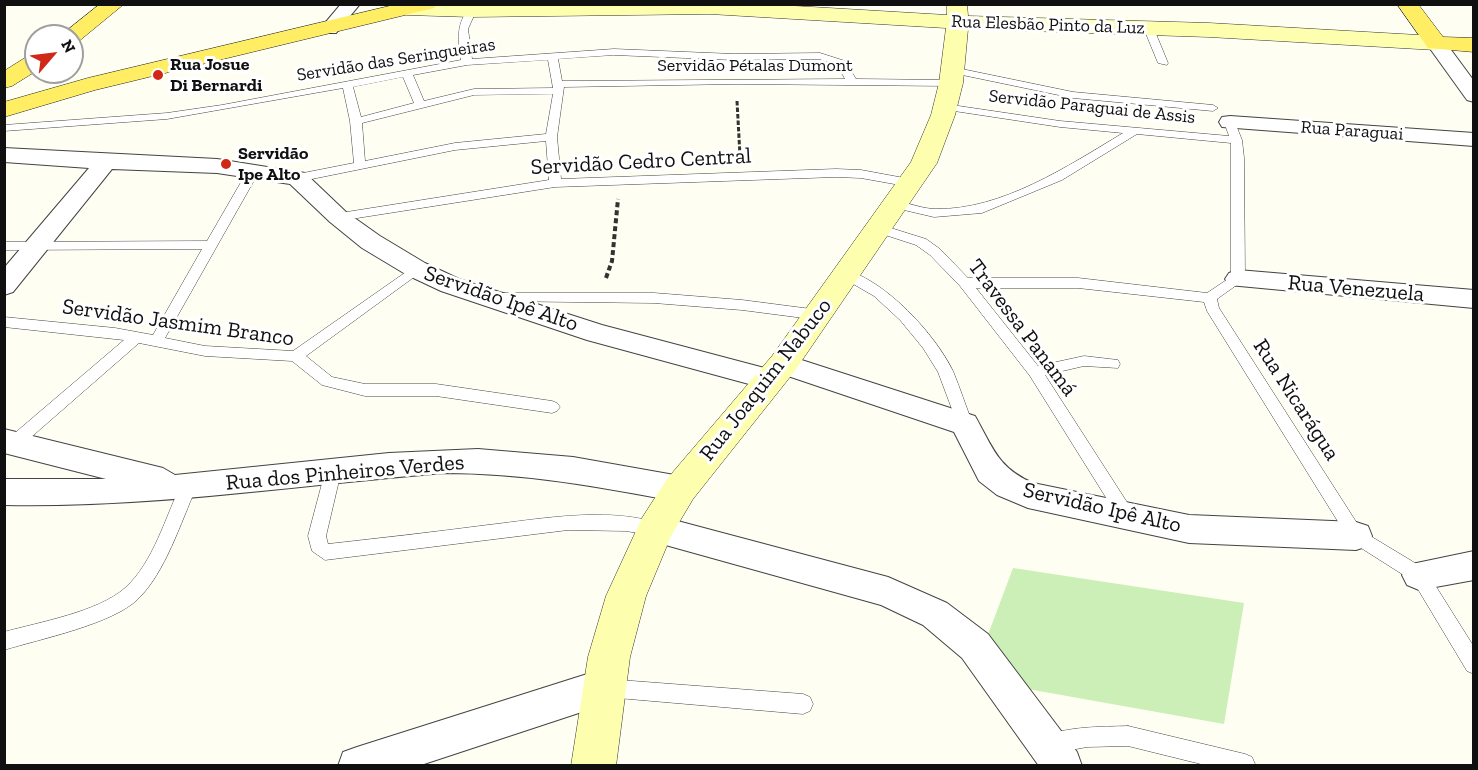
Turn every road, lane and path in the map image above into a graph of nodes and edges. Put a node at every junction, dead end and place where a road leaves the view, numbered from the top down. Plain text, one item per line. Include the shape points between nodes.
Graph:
1 (114, 4) edge
2 (351, 4) edge
3 (1407, 4) edge
4 (417, 7) edge
5 (471, 11) junction
6 (958, 13) edge
7 (84, 26) edge
8 (1149, 28) junction
9 (329, 29) junction
10 (1436, 43) junction
11 (1473, 45) edge
12 (552, 55) junction
13 (467, 62) junction
14 (1163, 63) dead end
15 (24, 65) edge
16 (4, 72) edge
17 (406, 72) junction
18 (24, 79) edge
19 (736, 81) junction
20 (347, 83) junction
21 (853, 84) junction
22 (88, 85) junction
23 (949, 87) junction
24 (558, 88) junction
25 (10, 89) edge
26 (1473, 96) edge
27 (420, 105) junction
28 (1213, 108) dead end
29 (4, 110) edge
30 (356, 121) junction
31 (4, 128) edge
32 (1135, 131) junction
33 (1233, 131) junction
34 (551, 136) junction
35 (1473, 141) edge
36 (4, 155) edge
37 (106, 162) junction
38 (360, 166) junction
39 (254, 170) junction
40 (297, 178) junction
41 (742, 178) junction
42 (620, 181) junction
43 (555, 183) junction
44 (895, 205) junction
45 (338, 216) junction
46 (211, 244) junction
47 (4, 246) edge
48 (38, 246) junction
49 (416, 269) junction
50 (846, 274) junction
51 (1238, 279) junction
52 (965, 283) junction
53 (4, 286) edge
54 (486, 298) junction
55 (599, 298) junction
56 (1210, 298) junction
57 (1473, 299) edge
58 (819, 315) junction
59 (4, 322) edge
60 (135, 338) junction
61 (156, 342) junction
62 (296, 356) junction
63 (1113, 364) dead end
64 (777, 372) junction
65 (1035, 372) junction
66 (552, 407) dead end
67 (965, 424) junction
68 (10, 442) edge
69 (333, 472) junction
70 (188, 488) junction
71 (680, 489) junction
72 (4, 492) edge
73 (1126, 515) junction
74 (655, 529) junction
75 (1356, 536) junction
76 (1473, 565) edge
77 (1419, 574) junction
78 (4, 641) edge
79 (1473, 665) edge
80 (603, 687) junction
81 (803, 704) dead end
82 (1056, 755) edge
83 (1245, 764) edge
84 (357, 765) edge
85 (593, 765) edge

1 - 7 main road
2 - 9 street
3 - 10 main road
4 - 5 street, Rua Elesbão Pinto da Luz
4 - 9 main road
5 - 6 street, Rua Elesbão Pinto da Luz via 711,8
5 - 13 lane via 462,29
6 - 8 street, Rua Elesbão Pinto da Luz
6 - 23 street, Rua Joaquim Nabuco
8 - 10 street, Rua Elesbão Pinto da Luz
8 - 14 lane
9 - 22 main road
10 - 11 main road, Rua Elesbão Pinto da Luz
10 - 26 street
12 - 13 lane, Servidão das Seringueiras
12 - 21 lane, Servidão das Seringueiras via 614,52 820,56 841,63
12 - 24 lane
13 - 17 lane, Servidão das Seringueiras
15 - 16 main road
17 - 20 lane, Servidão das Seringueiras
17 - 27 lane
18 - 25 main road
19 - 21 lane, Servidão Pétalas Dumont
19 - 24 lane, Servidão Pétalas Dumont
19 - 41 path
20 - 30 lane
20 - 31 lane, Servidão das Seringueiras via 167,116
21 - 23 lane, Servidão Pétalas Dumont
22 - 25 main road
22 - 29 main road
23 - 28 lane
23 - 32 lane, Servidão Paraguai de Assis via 1060,124
23 - 44 street, Rua Joaquim Nabuco via 934,141
24 - 27 lane, Servidão Pétalas Dumont via 485,91
24 - 34 lane
27 - 30 lane, Servidão Pétalas Dumont
30 - 38 lane
32 - 33 lane, Servidão Paraguai de Assis
32 - 44 lane via 1058,177 978,210 934,213
33 - 35 street, Rua Paraguai
33 - 51 lane via 1238,158
34 - 38 lane via 462,144
34 - 43 lane
36 - 37 street
37 - 39 street
37 - 48 street
38 - 40 lane
39 - 40 street
39 - 46 lane
40 - 45 street, Servidão Ipê Alto
41 - 42 lane, Servidão Cedro Central
41 - 44 lane, Servidão Cedro Central via 861,174
42 - 43 lane, Servidão Cedro Central
42 - 55 path via 612,261
43 - 45 lane, Servidão Cedro Central
44 - 50 street, Rua Joaquim Nabuco
44 - 52 lane, Travessa Panamá via 921,242
45 - 49 street, Servidão Ipê Alto
46 - 48 lane
46 - 61 lane
47 - 48 lane
48 - 53 street
49 - 54 street, Servidão Ipê Alto
49 - 62 lane
50 - 58 street, Rua Joaquim Nabuco
50 - 67 lane via 879,293 928,344 945,371
51 - 56 lane
51 - 57 street, Rua Venezuela
52 - 56 lane via 1087,284
52 - 65 lane, Travessa Panamá
54 - 55 lane
54 - 64 street, Servidão Ipê Alto via 597,333
55 - 58 lane via 702,301
56 - 75 lane, Rua Nicarágua via 1224,329
58 - 64 street, Rua Joaquim Nabuco
59 - 60 lane, Servidão Jasmim Branco
60 - 61 lane, Servidão Jasmim Branco
60 - 68 lane
61 - 62 lane, Servidão Jasmim Branco via 206,351
62 - 66 lane, Servidão Jasmim Branco via 327,381 365,390 436,390
63 - 65 lane via 1084,361
64 - 67 street, Servidão Ipê Alto
64 - 71 street, Rua Joaquim Nabuco
65 - 73 lane, Travessa Panamá
67 - 73 street, Servidão Ipê Alto via 990,472 1008,486 1028,495
68 - 70 street, Rua dos Pinheiros Verdes
69 - 70 street, Rua dos Pinheiros Verdes
69 - 71 street, Rua dos Pinheiros Verdes via 478,461 573,469
69 - 74 lane via 318,536 318,546 326,552 568,522
70 - 72 street, Rua dos Pinheiros Verdes
70 - 78 lane via 146,575 132,594 114,605
71 - 74 street, Rua Joaquim Nabuco
73 - 75 street, Servidão Ipê Alto via 1189,529
74 - 80 street, Rua Joaquim Nabuco via 627,596
74 - 82 street via 888,592 935,614 975,646
75 - 77 lane, Rua Nicarágua
76 - 77 street
77 - 79 lane, Rua Nicarágua
80 - 81 lane
80 - 84 street
80 - 85 street, Rua Joaquim Nabuco
82 - 83 lane via 1087,737 1128,736

